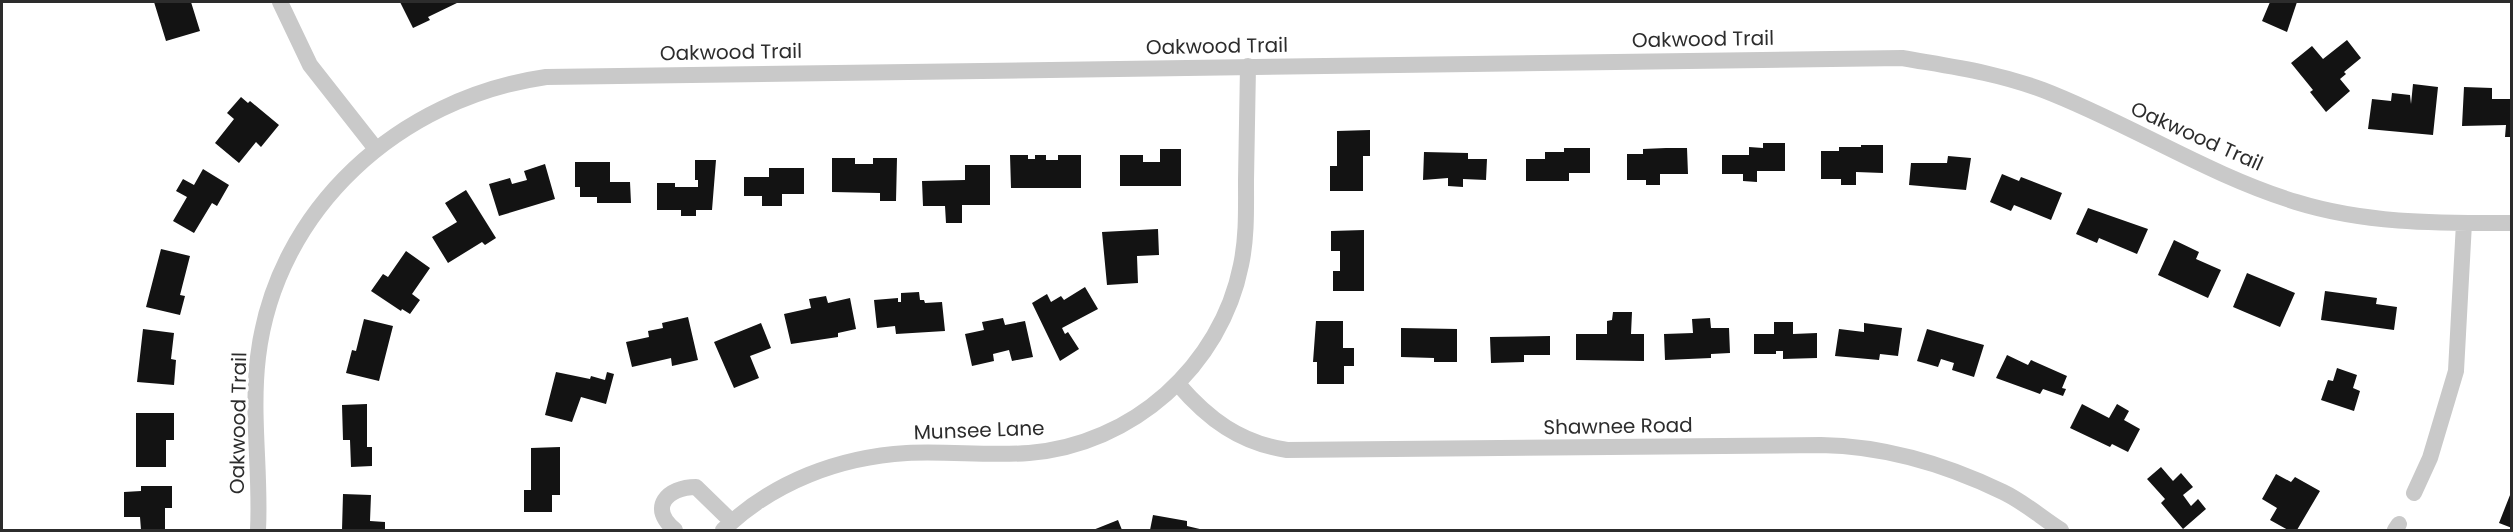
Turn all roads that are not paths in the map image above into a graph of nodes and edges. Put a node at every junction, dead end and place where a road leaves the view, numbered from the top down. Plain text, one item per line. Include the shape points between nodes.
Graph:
1 (280, 2) edge
2 (1248, 66) junction
3 (376, 149) junction
4 (2464, 223) junction
5 (2511, 223) edge
6 (1178, 384) junction
7 (2414, 493) dead end
8 (728, 526) edge
9 (258, 531) edge
10 (675, 531) edge
11 (2061, 531) edge

1 - 3 street via 310,65
2 - 3 street, Oakwood Trail via 546,77 502,85 452,103 427,114
2 - 4 street, Oakwood Trail via 1921,60 1993,73 2044,91 2296,202 2356,217
2 - 6 street, Munsee Lane via 1246,232 1241,267 1220,326
3 - 9 street, Oakwood Trail via 338,184 311,218 285,262 269,303 256,380
4 - 5 street, Oakwood Trail
4 - 7 street via 2456,372 2430,458
6 - 8 street, Munsee Lane via 1137,417 1106,434 1064,448 1029,453 906,453 855,460 798,479 767,496
6 - 11 street, Shawnee Road via 1215,422 1253,442 1287,450 1821,445 1881,449 1931,461 1980,480
8 - 10 street, Munsee Lane via 696,487 682,487 663,500 667,524

